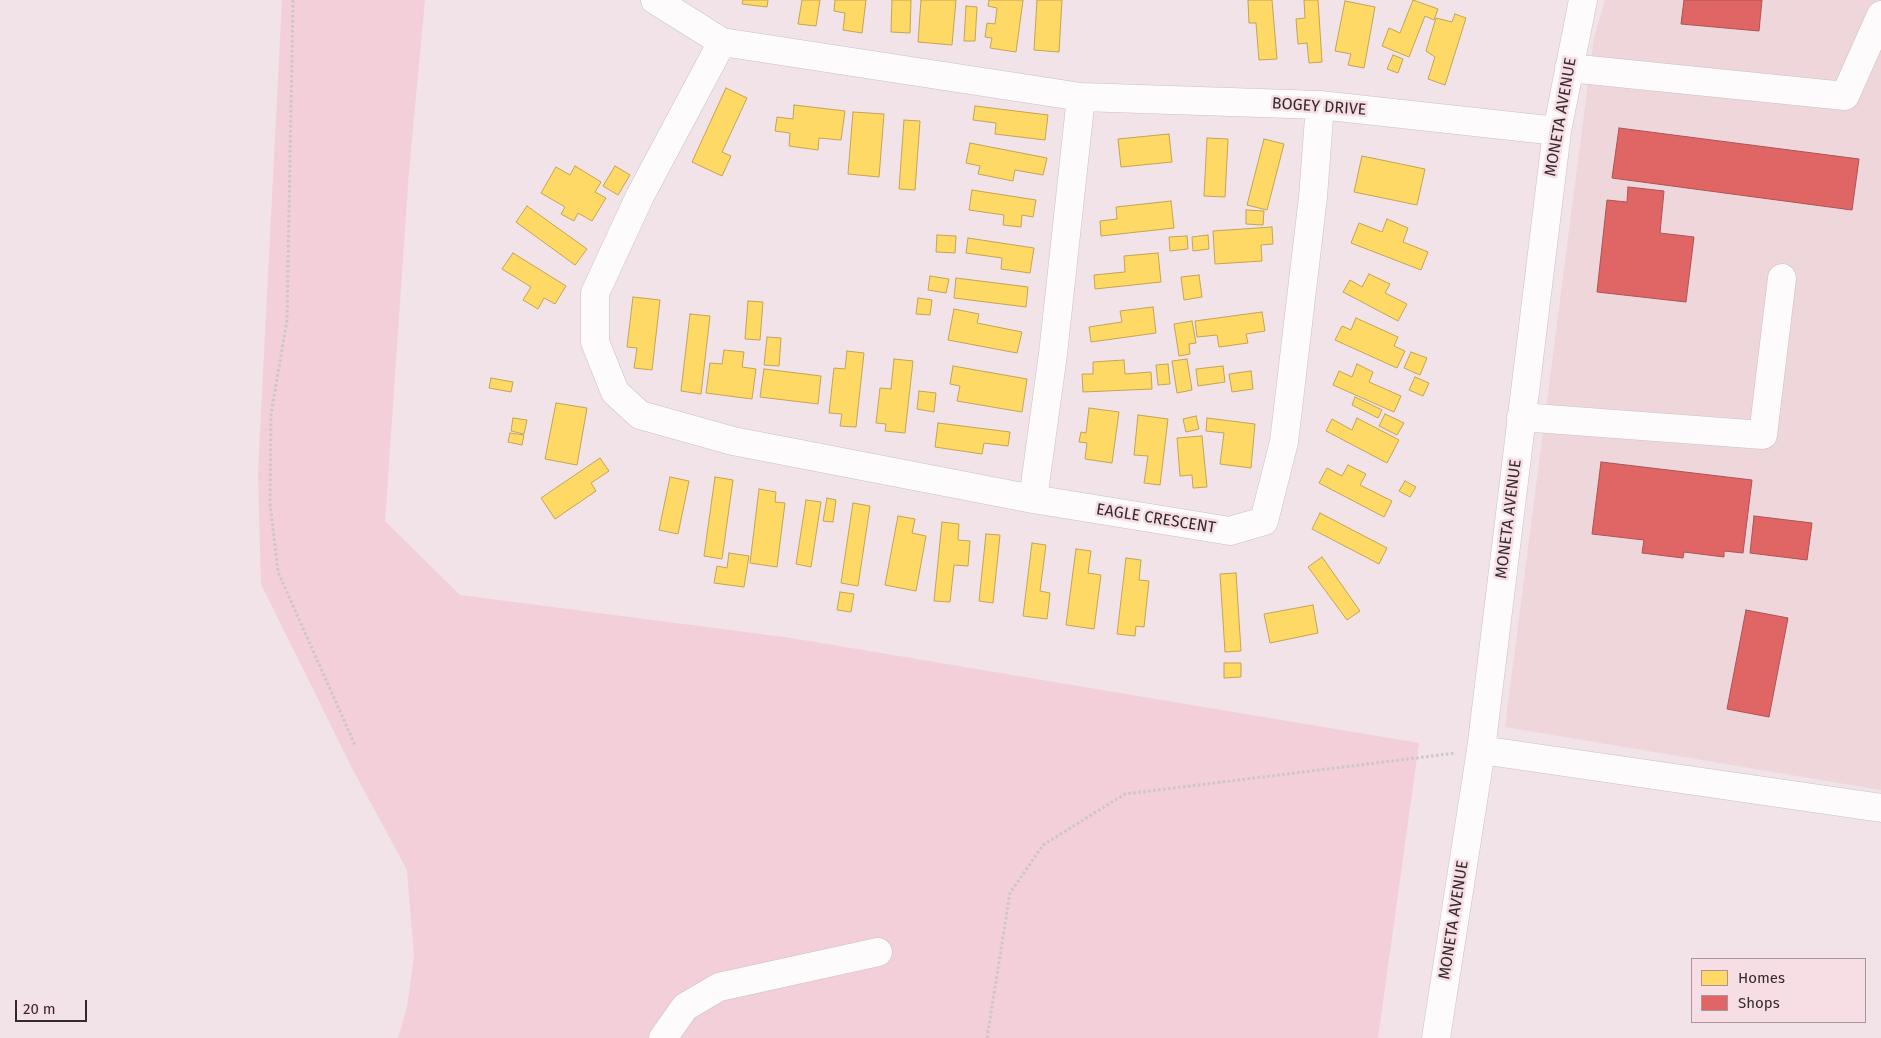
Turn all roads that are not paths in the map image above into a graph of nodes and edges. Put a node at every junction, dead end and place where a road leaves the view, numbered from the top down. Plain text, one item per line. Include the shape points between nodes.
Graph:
1 (655, 0) edge
2 (1583, 0) edge
3 (1881, 15) edge
4 (722, 42) junction
5 (1569, 68) junction
6 (1081, 97) junction
7 (1320, 105) junction
8 (1556, 131) junction
9 (1782, 278) dead end
10 (1521, 418) junction
11 (1033, 499) junction
12 (1481, 750) junction
13 (1881, 808) edge
14 (878, 952) dead end
15 (663, 1038) edge
16 (1436, 1038) edge

1 - 4 street
2 - 5 street, MONETA AVENUE
3 - 5 street via 1845,96
4 - 6 street, BOGEY DRIVE
4 - 11 street via 640,196 595,293 595,342 614,392 640,416 733,441
5 - 8 street, MONETA AVENUE
6 - 7 street, BOGEY DRIVE
6 - 11 street via 1053,354
7 - 8 street, BOGEY DRIVE
7 - 11 street, EAGLE CRESCENT via 1313,197 1284,442 1264,521 1230,531
8 - 10 street, MONETA AVENUE
9 - 10 street via 1763,435
10 - 12 street, MONETA AVENUE
12 - 13 street
12 - 16 street, MONETA AVENUE
14 - 15 street via 719,987 686,1007

